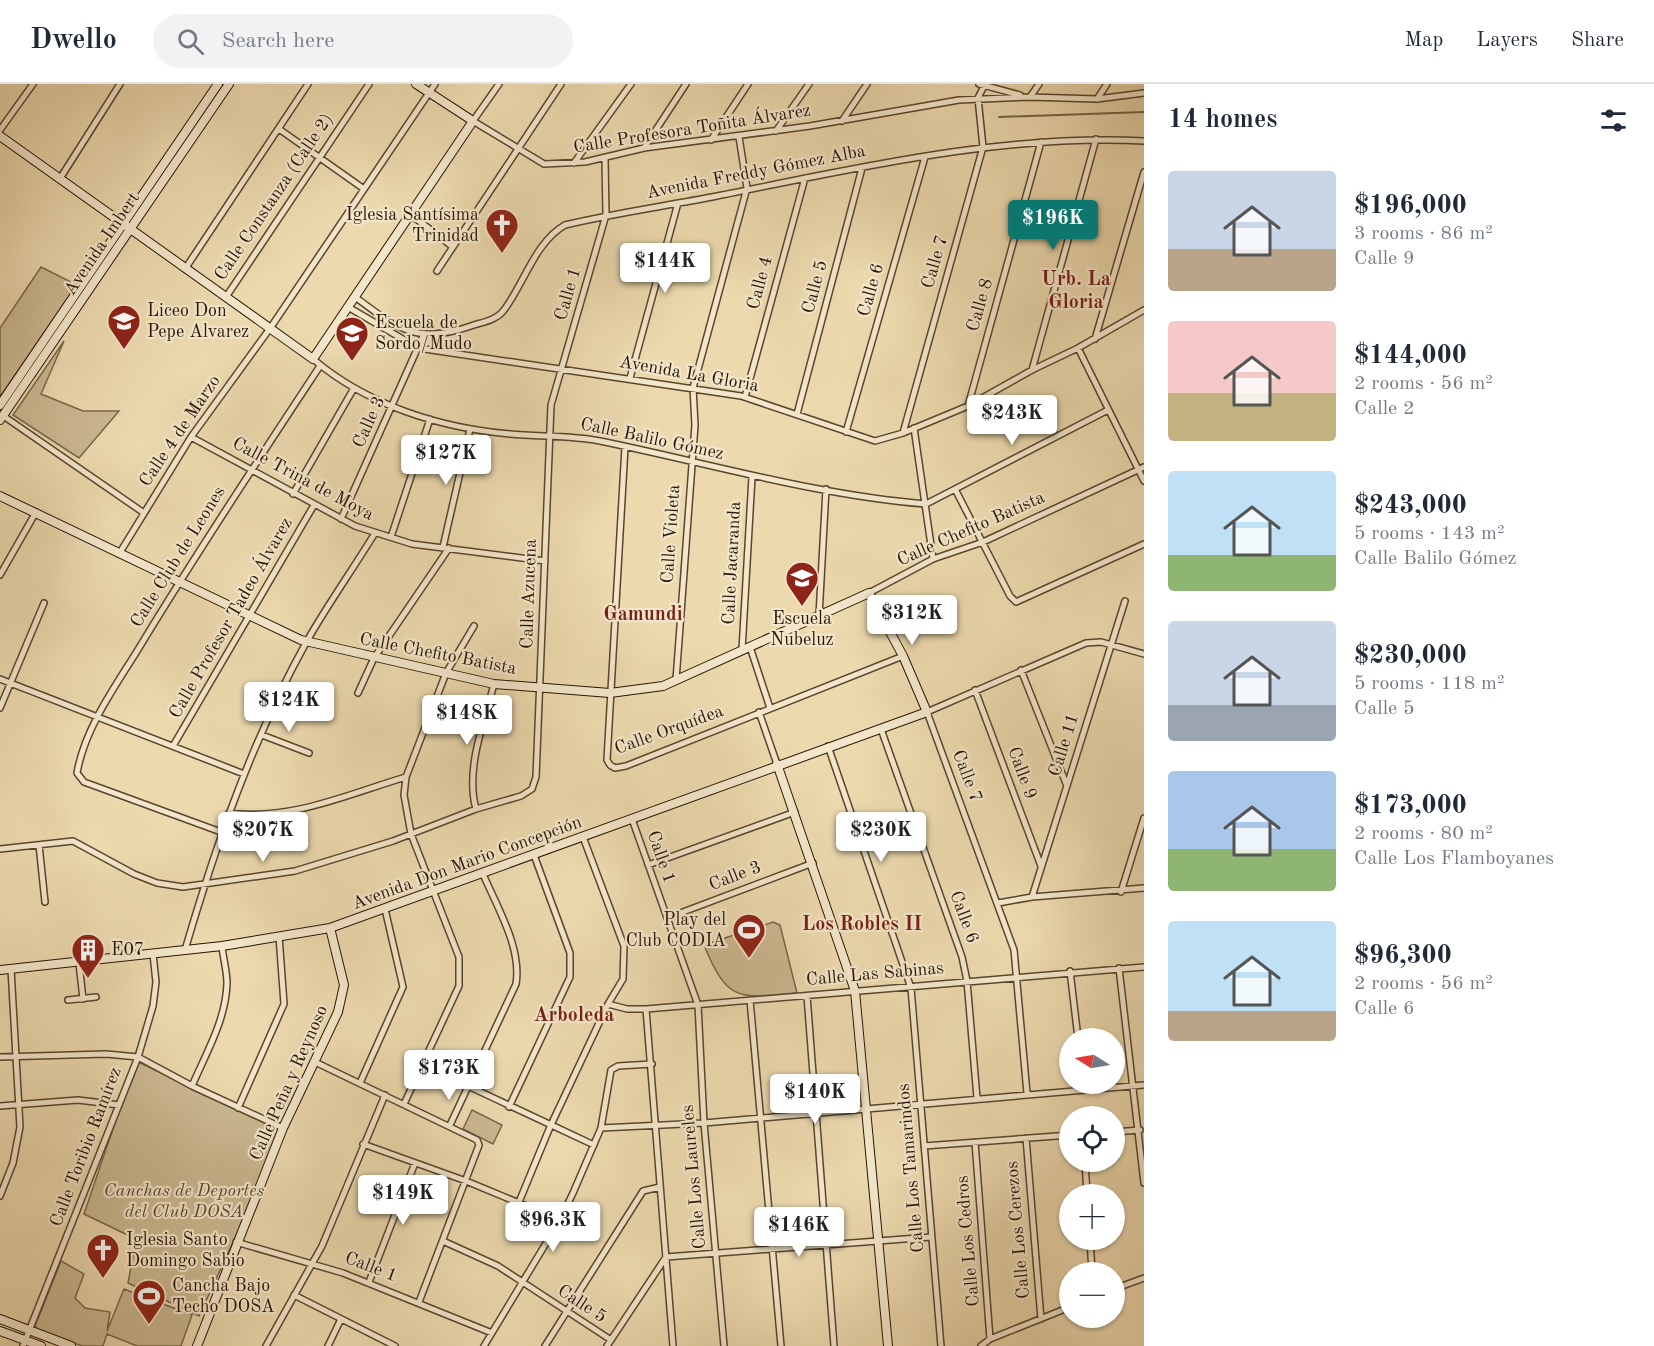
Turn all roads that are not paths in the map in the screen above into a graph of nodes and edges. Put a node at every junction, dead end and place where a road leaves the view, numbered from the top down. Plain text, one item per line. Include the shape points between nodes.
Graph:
1 (33, 84) edge
2 (120, 84) edge
3 (218, 84) edge
4 (229, 84) edge
5 (308, 84) edge
6 (369, 84) edge
7 (416, 84) edge
8 (435, 84) edge
9 (499, 84) edge
10 (561, 84) edge
11 (631, 84) edge
12 (686, 84) edge
13 (748, 84) edge
14 (809, 84) edge
15 (867, 84) edge
16 (1039, 84) edge
17 (1107, 84) edge
18 (982, 85) edge
19 (429, 92) junction
20 (1144, 93) edge
21 (1030, 97) junction
22 (978, 98) junction
23 (1097, 99) junction
24 (473, 121) junction
25 (842, 121) junction
26 (194, 128) junction
27 (279, 129) junction
28 (0, 130) edge
29 (776, 131) junction
30 (0, 136) edge
31 (739, 137) junction
32 (1096, 139) junction
33 (711, 140) junction
34 (1144, 141) edge
35 (1041, 142) junction
36 (983, 147) junction
37 (517, 148) junction
38 (644, 148) junction
39 (319, 157) junction
40 (925, 157) junction
41 (604, 159) junction
42 (574, 163) junction
43 (862, 168) junction
44 (1144, 172) edge
45 (61, 177) junction
46 (805, 178) junction
47 (747, 188) junction
48 (364, 189) junction
49 (678, 202) junction
50 (410, 214) junction
51 (606, 215) junction
52 (123, 223) junction
53 (130, 229) junction
54 (453, 247) junction
55 (185, 269) junction
56 (437, 271) dead end
57 (226, 297) junction
58 (355, 297) junction
59 (348, 307) junction
60 (1144, 310) edge
61 (271, 327) junction
62 (423, 336) junction
63 (1095, 339) junction
64 (44, 346) junction
65 (418, 348) junction
66 (1078, 348) junction
67 (313, 359) junction
68 (320, 366) junction
69 (563, 370) junction
70 (1032, 370) junction
71 (630, 378) junction
72 (354, 388) junction
73 (693, 388) junction
74 (745, 397) junction
75 (0, 405) edge
76 (968, 406) junction
77 (392, 407) junction
78 (1108, 410) junction
79 (797, 414) junction
80 (1, 417) edge
81 (430, 419) junction
82 (914, 428) junction
83 (470, 429) junction
84 (846, 432) junction
85 (903, 433) junction
86 (549, 435) junction
87 (191, 437) junction
88 (625, 447) junction
89 (691, 461) junction
90 (1141, 468) edge
91 (251, 470) junction
92 (752, 477) junction
93 (1144, 481) edge
94 (826, 489) junction
95 (955, 489) junction
96 (293, 494) junction
97 (0, 496) edge
98 (926, 504) junction
99 (314, 505) junction
100 (36, 513) junction
101 (144, 513) junction
102 (341, 519) junction
103 (375, 533) junction
104 (391, 537) junction
105 (983, 542) junction
106 (1144, 544) edge
107 (446, 548) junction
108 (119, 554) junction
109 (933, 559) junction
110 (545, 561) junction
111 (0, 575) edge
112 (179, 582) junction
113 (869, 593) junction
114 (1125, 601) dead end
115 (44, 603) dead end
116 (250, 616) junction
117 (819, 617) junction
118 (474, 626) dead end
119 (307, 641) junction
120 (1110, 644) junction
121 (750, 647) junction
122 (742, 650) junction
123 (1144, 654) edge
124 (903, 656) junction
125 (374, 658) junction
126 (1021, 670) junction
127 (446, 673) junction
128 (0, 679) edge
129 (676, 680) junction
130 (10, 683) junction
131 (494, 684) junction
132 (541, 688) junction
133 (975, 690) junction
134 (358, 693) dead end
135 (610, 693) junction
136 (0, 708) edge
137 (770, 708) junction
138 (759, 712) junction
139 (927, 712) junction
140 (98, 717) junction
141 (881, 729) junction
142 (262, 735) junction
143 (173, 746) junction
144 (828, 746) junction
145 (309, 753) dead end
146 (777, 765) junction
147 (244, 774) junction
148 (406, 777) junction
149 (1067, 787) junction
150 (476, 809) junction
151 (229, 813) junction
152 (795, 813) junction
153 (1144, 818) edge
154 (632, 819) junction
155 (221, 832) junction
156 (411, 834) junction
157 (583, 837) junction
158 (39, 845) junction
159 (0, 849) edge
160 (534, 855) junction
161 (813, 863) junction
162 (648, 865) junction
163 (1041, 867) junction
164 (483, 874) junction
165 (205, 882) junction
166 (1144, 888) edge
167 (434, 891) junction
168 (1120, 892) junction
169 (1032, 897) junction
170 (45, 902) dead end
171 (998, 903) junction
172 (385, 909) junction
173 (667, 918) junction
174 (330, 928) junction
175 (279, 936) junction
176 (222, 946) junction
177 (185, 950) junction
178 (153, 954) junction
179 (79, 963) junction
180 (1144, 966) edge
181 (1119, 968) junction
182 (11, 969) junction
183 (0, 970) edge
184 (1070, 971) junction
185 (1018, 977) junction
186 (967, 981) junction
187 (911, 988) junction
188 (855, 991) junction
189 (807, 996) junction
190 (96, 997) dead end
191 (82, 999) junction
192 (68, 1000) dead end
193 (750, 1000) junction
194 (608, 1004) junction
195 (698, 1005) junction
196 (646, 1009) junction
197 (1077, 1028) edge
198 (0, 1057) edge
199 (16, 1057) junction
200 (138, 1057) junction
201 (315, 1062) junction
202 (652, 1064) junction
203 (360, 1083) junction
204 (1144, 1084) edge
205 (192, 1086) junction
206 (468, 1086) junction
207 (1125, 1086) edge
208 (1134, 1086) junction
209 (1059, 1089) edge
210 (1027, 1093) junction
211 (385, 1095) junction
212 (976, 1098) junction
213 (18, 1104) junction
214 (404, 1104) junction
215 (921, 1104) junction
216 (119, 1105) junction
217 (0, 1106) edge
218 (509, 1107) junction
219 (238, 1108) junction
220 (867, 1108) junction
221 (816, 1113) junction
222 (760, 1118) junction
223 (704, 1123) junction
224 (450, 1125) junction
225 (550, 1126) junction
226 (657, 1127) junction
227 (283, 1128) junction
228 (601, 1128) junction
229 (1140, 1130) junction
230 (1125, 1131) edge
231 (1059, 1136) edge
232 (1026, 1138) junction
233 (1142, 1139) edge
234 (975, 1142) junction
235 (363, 1144) junction
236 (594, 1145) junction
237 (924, 1146) junction
238 (415, 1162) junction
239 (466, 1181) junction
240 (1144, 1183) edge
241 (660, 1187) junction
242 (0, 1196) edge
243 (519, 1202) junction
244 (560, 1220) junction
245 (931, 1238) junction
246 (443, 1241) junction
247 (879, 1241) junction
248 (236, 1242) junction
249 (827, 1245) junction
250 (774, 1248) junction
251 (715, 1253) junction
252 (666, 1257) junction
253 (314, 1262) junction
254 (1144, 1278) edge
255 (522, 1281) junction
256 (369, 1282) junction
257 (1125, 1285) edge
258 (294, 1294) junction
259 (419, 1302) junction
260 (565, 1312) junction
261 (1059, 1312) edge
262 (0, 1319) edge
263 (341, 1319) junction
264 (1041, 1319) junction
265 (0, 1330) edge
266 (30, 1330) junction
267 (492, 1333) junction
268 (990, 1339) junction
269 (24, 1343) edge
270 (609, 1343) edge
271 (388, 1344) edge
272 (672, 1344) edge
273 (41, 1346) edge
274 (71, 1346) edge
275 (196, 1346) edge
276 (266, 1346) edge
277 (328, 1346) edge
278 (395, 1346) edge
279 (484, 1346) edge
280 (545, 1346) edge
281 (724, 1346) edge
282 (781, 1346) edge
283 (834, 1346) edge
284 (888, 1346) edge
285 (941, 1346) edge
286 (981, 1346) edge

1 - 28 street
2 - 45 street
3 - 26 street, Avenida Imbert
4 - 26 street, Avenida Imbert
5 - 27 street
6 - 39 street, Calle Constanza (Calle 2)
7 - 19 street, Calle Profesora Toñita Álvarez
8 - 19 street, Calle 4 de Marzo
9 - 24 street
10 - 37 street
11 - 42 street
12 - 38 street
13 - 33 street
14 - 29 street
15 - 25 street
16 - 21 street
17 - 23 street
18 - 21 street
18 - 22 street
19 - 24 street, Calle Profesora Toñita Álvarez
19 - 48 street, Calle 4 de Marzo
20 - 23 street
21 - 22 street, Calle Profesora Toñita Álvarez
21 - 23 street
22 - 25 street, Calle Profesora Toñita Álvarez
22 - 36 street, Calle 7
24 - 37 street, Calle Profesora Toñita Álvarez
24 - 50 street
25 - 29 street, Calle Profesora Toñita Álvarez
26 - 52 street, Avenida Imbert
26 - 53 street, Avenida Imbert
27 - 39 street
27 - 55 street
29 - 31 street, Calle Profesora Toñita Álvarez
30 - 45 street, Calle Balilo Gómez
31 - 33 street, Calle Profesora Toñita Álvarez
31 - 47 street
32 - 34 street, Avenida Freddy Gómez Alba
32 - 35 street, Avenida Freddy Gómez Alba
32 - 70 street
33 - 38 street, Calle Profesora Toñita Álvarez
35 - 36 street, Avenida Freddy Gómez Alba
35 - 76 street, Calle 8
36 - 40 street, Avenida Freddy Gómez Alba
36 - 85 street, Calle 7
37 - 42 street, Calle Profesora Toñita Álvarez via 544,164
37 - 54 street
38 - 41 street, Calle Profesora Toñita Álvarez
39 - 48 street
39 - 57 street, Calle Constanza (Calle 2)
40 - 43 street, Avenida Freddy Gómez Alba
40 - 84 street, Calle 6
41 - 42 street, Calle Profesora Toñita Álvarez
41 - 51 street, Calle 1
43 - 46 street, Avenida Freddy Gómez Alba
43 - 79 street, Calle 5
44 - 63 street
45 - 52 street, Calle Balilo Gómez
46 - 47 street, Avenida Freddy Gómez Alba
46 - 74 street, Calle 4
47 - 49 street, Avenida Freddy Gómez Alba
47 - 73 street
48 - 61 street, Calle 4 de Marzo
49 - 51 street, Avenida Freddy Gómez Alba
49 - 71 street
50 - 54 street
50 - 58 street
51 - 62 street, Avenida Freddy Gómez Alba via 565,225 549,236 499,316 449,334
51 - 69 street, Calle 1
52 - 53 street, Calle Balilo Gómez
52 - 64 street, Avenida Imbert
53 - 55 street, Calle Balilo Gómez
53 - 64 street, Avenida Imbert
54 - 56 street
55 - 57 street, Calle Balilo Gómez
57 - 61 street, Calle Balilo Gómez
58 - 59 street
58 - 62 street via 390,323
59 - 65 street, Avenida La Gloria
59 - 67 street
60 - 63 street, Avenida La Gloria
61 - 67 street, Calle Balilo Gómez
61 - 87 street, Calle 4 de Marzo
62 - 65 street, Calle 3
63 - 66 street, Avenida La Gloria
64 - 75 street, Avenida Imbert
64 - 80 street, Avenida Imbert
65 - 69 street, Avenida La Gloria
65 - 77 street, Calle 3
66 - 70 street, Avenida La Gloria
66 - 78 street
67 - 68 street, Calle Balilo Gómez
68 - 72 street, Calle Balilo Gómez
68 - 91 street, Calle Club de Leones
69 - 71 street, Avenida La Gloria
69 - 86 street, Calle 1 via 551,405
70 - 76 street, Avenida La Gloria
71 - 73 street, Avenida La Gloria
72 - 77 street, Calle Balilo Gómez
72 - 96 street
73 - 74 street, Avenida La Gloria
73 - 89 street, Calle Violeta
74 - 79 street, Avenida La Gloria
76 - 82 street, Avenida La Gloria
77 - 81 street, Calle Balilo Gómez
77 - 102 street, Calle 3
78 - 90 street
78 - 95 street
79 - 84 street, Avenida La Gloria
80 - 101 street
81 - 83 street, Calle Balilo Gómez
81 - 104 street
82 - 85 street, Avenida La Gloria
82 - 98 street
83 - 86 street, Calle Balilo Gómez
83 - 107 street
84 - 85 street, Avenida La Gloria via 875,441
86 - 88 street, Calle Balilo Gómez
86 - 110 street, Calle Azucena
87 - 91 street, Calle Trina de Moya
87 - 101 street, Calle 4 de Marzo
88 - 89 street, Calle Balilo Gómez
88 - 135 street, Calle Orquídea
89 - 92 street, Calle Balilo Gómez
89 - 129 street, Calle Violeta
90 - 93 street
90 - 105 street, Calle Chefito Batista
91 - 96 street, Calle Trina de Moya
91 - 112 street, Calle Club de Leones
92 - 94 street, Calle Balilo Gómez
92 - 122 street, Calle Jacaranda
94 - 98 street, Calle Balilo Gómez
94 - 117 street
95 - 98 street
95 - 105 street
96 - 99 street, Calle Trina de Moya
97 - 100 street, Calle Chefito Batista
98 - 109 street
99 - 102 street, Calle Trina de Moya
99 - 116 street, Calle Profesor Tadeo Álvarez
100 - 108 street, Calle Chefito Batista
100 - 111 street
101 - 108 street, Calle 4 de Marzo
102 - 103 street, Calle Trina de Moya
103 - 104 street, Calle Trina de Moya
103 - 119 street
104 - 107 street, Calle Trina de Moya
105 - 106 street via 1010,596 1017,602
105 - 109 street, Calle Chefito Batista
107 - 110 street, Calle Trina de Moya
107 - 125 street
108 - 112 street, Calle Chefito Batista
109 - 113 street, Calle Chefito Batista
110 - 132 street, Calle Azucena
112 - 116 street, Calle Chefito Batista
112 - 140 street, Calle Club de Leones
113 - 117 street, Calle Chefito Batista
113 - 124 street, Calle 7
114 - 120 street, Calle 11
115 - 130 street
116 - 119 street, Calle Chefito Batista
116 - 143 street, Calle Profesor Tadeo Álvarez
117 - 121 street, Calle Chefito Batista
118 - 127 street
119 - 125 street, Calle Chefito Batista
119 - 142 street
120 - 123 street
120 - 126 street via 1086,644
120 - 149 street, Calle 11
121 - 122 street, Calle Chefito Batista
121 - 137 street
122 - 129 street, Calle Chefito Batista
124 - 137 street, Calle Orquídea
124 - 139 street, Calle 7
125 - 127 street, Calle Chefito Batista
125 - 134 street
126 - 133 street
126 - 149 street
127 - 131 street, Calle Chefito Batista
127 - 148 street
128 - 130 street
129 - 135 street, Calle Chefito Batista via 663,686
130 - 136 street
130 - 140 street
131 - 132 street, Calle Chefito Batista
131 - 150 street via 474,770 471,791
132 - 135 street, Calle Chefito Batista
132 - 150 street, Calle Azucena via 532,789
133 - 139 street
133 - 163 street, Calle 9
135 - 138 street, Calle Orquídea via 607,760 615,768
137 - 138 street, Calle Orquídea
138 - 146 street
139 - 141 street, Avenida Don Mario Concepción
139 - 171 street, Calle 7
140 - 143 street
140 - 155 street, Calle Club de Leones via 77,773 84,782
141 - 144 street, Avenida Don Mario Concepción
141 - 186 street, Calle 6 via 962,957
142 - 145 street
142 - 147 street
143 - 147 street
144 - 146 street, Avenida Don Mario Concepción
144 - 187 street
146 - 152 street
146 - 154 street, Avenida Don Mario Concepción
147 - 151 street
148 - 151 street via 279,814
148 - 156 street via 404,795
149 - 163 street, Calle 11
150 - 156 street
151 - 155 street
152 - 161 street
152 - 162 street
153 - 168 street
154 - 157 street, Avenida Don Mario Concepción
154 - 162 street, Calle 1
155 - 165 street
156 - 165 street via 295,871
156 - 167 street
157 - 160 street, Avenida Don Mario Concepción
157 - 194 street via 624,946 623,979
158 - 159 street
158 - 165 street via 73,841 158,883 183,887
158 - 170 street
160 - 164 street, Avenida Don Mario Concepción
160 - 218 street via 572,966 555,1012
161 - 173 street, Calle 3
161 - 188 street
162 - 173 street, Calle 1
163 - 169 street, Calle 11
164 - 167 street, Avenida Don Mario Concepción
164 - 206 street via 508,935 518,974
165 - 177 street
166 - 168 street
167 - 172 street, Avenida Don Mario Concepción
167 - 214 street via 459,957 461,975
168 - 169 street
169 - 171 street
171 - 185 street, Calle 7 via 1014,950
172 - 174 street, Avenida Don Mario Concepción
172 - 203 street via 403,987
173 - 195 street, Calle 1
174 - 175 street, Avenida Don Mario Concepción
174 - 201 street, Calle Peña y Reynoso via 344,985 338,1012
175 - 176 street, Avenida Don Mario Concepción
175 - 219 street via 284,1004
176 - 177 street, Avenida Don Mario Concepción
176 - 205 street via 227,981 225,1002
177 - 178 street, Avenida Don Mario Concepción
178 - 179 street, Avenida Don Mario Concepción
178 - 200 street, Calle Toribio Ramírez via 153,1006
179 - 182 street, Avenida Don Mario Concepción
179 - 191 street
180 - 181 street, Calle Las Sabinas
181 - 184 street, Calle Las Sabinas
181 - 208 street
182 - 183 street, Avenida Don Mario Concepción
182 - 199 street
184 - 185 street, Calle Las Sabinas
184 - 197 street
185 - 186 street, Calle Las Sabinas
185 - 210 street
186 - 187 street, Calle Las Sabinas
186 - 212 street
187 - 188 street, Calle Las Sabinas
187 - 215 street, Calle Los Tamarindos
188 - 189 street, Calle Las Sabinas
188 - 220 street
189 - 193 street, Calle Las Sabinas
189 - 221 street
190 - 191 street
191 - 192 street
193 - 195 street, Calle Las Sabinas
193 - 222 street
194 - 196 street, Calle Las Sabinas
194 - 225 street
195 - 196 street, Calle Las Sabinas
195 - 223 street, Calle Los Laureles
196 - 202 street
198 - 199 street
199 - 200 street
199 - 213 street
200 - 205 street
200 - 216 street, Calle Toribio Ramírez
201 - 203 street
201 - 227 street, Calle Peña y Reynoso
202 - 226 street
202 - 228 street via 611,1070
203 - 211 street
204 - 208 street
205 - 219 street
206 - 218 street
206 - 224 street
207 - 208 street
208 - 229 street
209 - 210 street
210 - 212 street
211 - 214 street
211 - 235 street
212 - 215 street
213 - 216 street via 78,1100
213 - 217 street
213 - 242 street via 18,1142
214 - 224 street
215 - 220 street
215 - 237 street, Calle Los Tamarindos
216 - 266 street, Calle Toribio Ramírez
218 - 225 street
219 - 227 street
220 - 221 street
220 - 247 street
221 - 222 street
221 - 249 street
222 - 223 street
222 - 250 street
223 - 226 street
223 - 251 street, Calle Los Laureles
224 - 239 street via 479,1145
225 - 236 street
225 - 243 street
226 - 228 street
226 - 241 street
227 - 248 street, Calle Peña y Reynoso
228 - 236 street
229 - 230 street
229 - 233 street
231 - 232 street
232 - 234 street
232 - 264 street, Calle Los Cerezos
233 - 240 street
234 - 237 street
234 - 268 street, Calle Los Cedros
235 - 238 street
235 - 253 street
236 - 244 street
237 - 245 street, Calle Los Tamarindos
238 - 239 street
238 - 256 street
239 - 243 street
239 - 246 street
241 - 252 street
241 - 260 street via 643,1191
243 - 244 street
244 - 255 street
245 - 247 street
245 - 285 street, Calle Los Tamarindos
246 - 255 street, Calle 5
246 - 259 street
247 - 249 street
247 - 284 street
248 - 253 street, Calle 1
248 - 275 street, Calle Peña y Reynoso
249 - 250 street
249 - 283 street
250 - 251 street
250 - 282 street
251 - 252 street
251 - 281 street, Calle Los Laureles
252 - 270 street
252 - 272 street
253 - 256 street, Calle 1
253 - 258 street
254 - 257 street
255 - 260 street, Calle 5
255 - 267 street
256 - 259 street, Calle 1
258 - 263 street
258 - 276 street
259 - 267 street, Calle 1
260 - 270 street, Calle 5
260 - 280 street
261 - 264 street
262 - 266 street
263 - 271 street
263 - 277 street
264 - 268 street
265 - 269 street
266 - 269 street, Calle Toribio Ramírez
266 - 274 street
267 - 279 street
268 - 286 street
269 - 273 street
271 - 278 street

